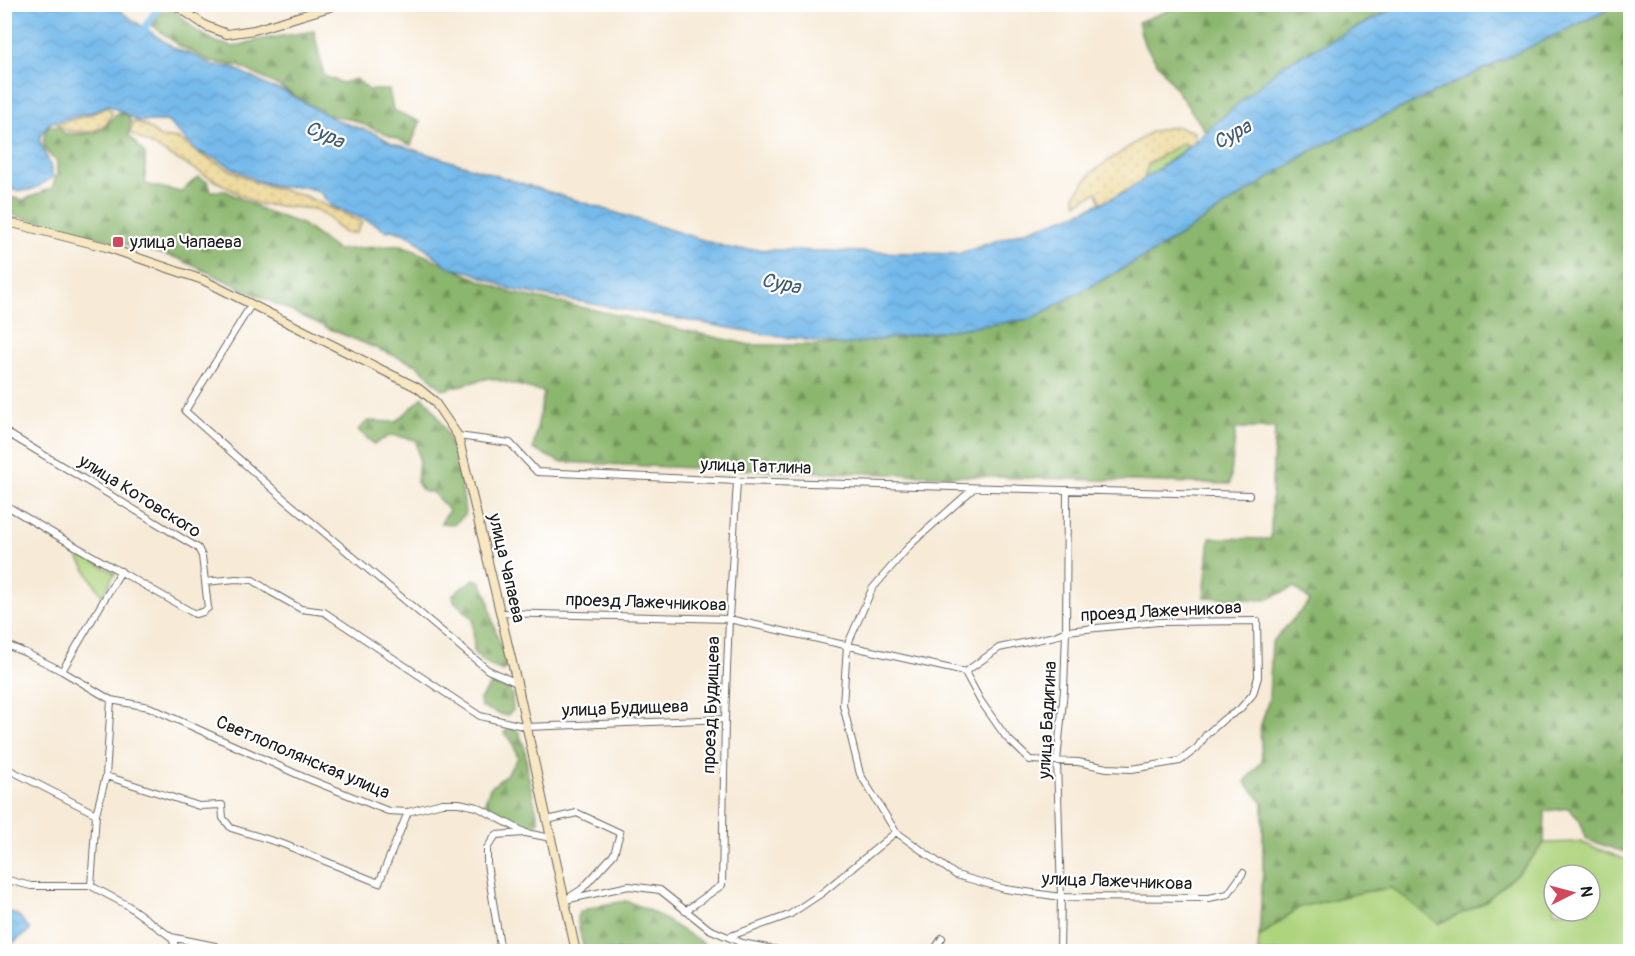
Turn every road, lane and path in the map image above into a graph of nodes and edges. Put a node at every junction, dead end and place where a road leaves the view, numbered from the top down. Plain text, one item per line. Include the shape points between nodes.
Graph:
1 (174, 4) edge
2 (340, 4) edge
3 (4, 221) edge
4 (252, 305) junction
5 (4, 431) edge
6 (458, 436) junction
7 (737, 481) junction
8 (975, 488) junction
9 (1067, 490) junction
10 (1249, 495) dead end
11 (4, 504) edge
12 (121, 571) junction
13 (205, 582) junction
14 (500, 613) junction
15 (729, 619) junction
16 (1066, 631) junction
17 (4, 645) edge
18 (847, 646) junction
19 (62, 671) junction
20 (964, 672) junction
21 (517, 683) junction
22 (111, 700) junction
23 (725, 719) junction
24 (527, 727) junction
25 (1058, 761) junction
26 (4, 767) edge
27 (106, 776) junction
28 (408, 812) junction
29 (96, 814) junction
30 (547, 820) junction
31 (897, 832) junction
32 (526, 833) junction
33 (551, 838) junction
34 (1243, 873) dead end
35 (4, 879) edge
36 (91, 886) junction
37 (1061, 897) junction
38 (565, 900) junction
39 (686, 911) junction
40 (171, 937) junction
41 (728, 937) junction
42 (942, 938) dead end
43 (178, 951) edge
44 (225, 951) edge
45 (501, 951) edge
46 (576, 951) edge
47 (789, 951) edge
48 (933, 951) edge
49 (1060, 951) edge

1 - 2 main road via 206,26 226,34 254,30
3 - 4 main road, улица Чапаева via 106,247 203,280
4 - 6 main road, улица Чапаева via 418,388 434,400
4 - 21 street via 185,411 488,670
5 - 13 street, улица Котовского via 198,548
6 - 7 street, улица Татлина via 510,443 537,472
6 - 14 main road, улица Чапаева
7 - 8 street, улица Татлина
7 - 15 street, проезд Будищева
8 - 9 street, улица Татлина
8 - 18 street, улица Лажечникова via 911,544 872,589
9 - 10 street, улица Татлина
9 - 16 street, улица Бадигина
11 - 12 street
12 - 13 street, улица Котовского via 195,614 208,608
12 - 19 street
13 - 24 street via 253,580 301,609 324,612 480,716
14 - 15 street, проезд Лажечникова
14 - 21 main road, улица Чапаева
15 - 18 street, проезд Лажечникова
15 - 23 street, проезд Будищева
16 - 20 street, проезд Лажечникова via 999,648
16 - 25 street, улица Бадигина
16 - 25 street, проезд Лажечникова via 1158,622 1257,621 1258,677 1253,694 1239,710 1224,719 1180,761 1132,769
17 - 19 street, Светлополянская улица
18 - 20 street, проезд Лажечникова
18 - 31 street, улица Лажечникова via 843,705 860,774
19 - 22 street, Светлополянская улица
20 - 25 street, проезд Лажечникова via 1005,737 1030,760
21 - 24 main road, улица Чапаева
22 - 27 street
22 - 28 street, Светлополянская улица via 149,707 301,776 388,811
23 - 24 street, улица Будищева
23 - 39 street, проезд Будищева via 722,885
24 - 30 main road, улица Чапаева
25 - 37 street, улица Бадигина
26 - 29 street
27 - 28 street via 199,806 222,806 223,818 231,828 283,844 379,884
27 - 29 street
28 - 32 street, Светлополянская улица via 459,803 477,807
29 - 36 street
30 - 33 main road, улица Чапаева
30 - 38 street via 577,813 620,833 614,854 582,889
31 - 37 street, улица Лажечникова via 956,875 1005,889
31 - 41 street via 789,915
32 - 33 street, Светлополянская улица
32 - 45 street via 496,835 487,848
33 - 38 main road, улица Чапаева
34 - 37 street, улица Лажечникова via 1228,894 1209,898
35 - 36 street via 31,886
36 - 40 street via 127,905
37 - 49 street, улица Бадигина
38 - 39 street via 629,886 660,890
38 - 46 main road, улица Чапаева
39 - 41 street via 708,929
40 - 43 street
40 - 44 street
41 - 47 street
42 - 48 street

